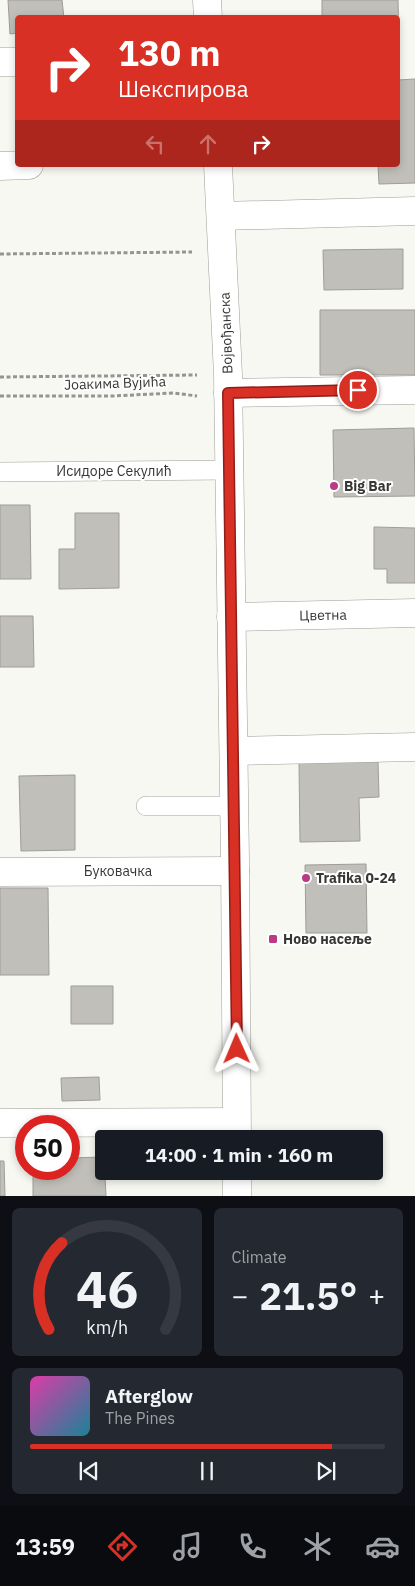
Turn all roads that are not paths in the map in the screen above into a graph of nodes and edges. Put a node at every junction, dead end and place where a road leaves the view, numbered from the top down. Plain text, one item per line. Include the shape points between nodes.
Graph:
1 (206, 0) edge
2 (208, 15) edge
3 (0, 62) edge
4 (15, 62) edge
5 (15, 165) edge
6 (0, 166) edge
7 (218, 167) edge
8 (415, 212) edge
9 (221, 216) junction
10 (415, 390) edge
11 (228, 391) junction
12 (228, 470) junction
13 (0, 472) edge
14 (415, 613) edge
15 (231, 616) junction
16 (415, 747) edge
17 (234, 751) junction
18 (146, 806) dead end
19 (234, 806) junction
20 (235, 871) junction
21 (0, 872) edge
22 (0, 1123) edge
23 (236, 1130) edge
24 (237, 1180) edge
25 (237, 1196) edge

1 - 2 street
3 - 4 street
5 - 6 street
7 - 9 street, Војвођанска
8 - 9 street
9 - 11 street, Војвођанска
10 - 11 street
11 - 12 street, Војвођанска
12 - 13 lane, Исидоре Секулић
12 - 15 street, Војвођанска
14 - 15 street, Цветна
15 - 17 street, Војвођанска
16 - 17 street
17 - 19 street, Војвођанска
18 - 19 lane
19 - 20 street, Војвођанска
20 - 21 street, Буковачка
20 - 23 street, Војвођанска
22 - 23 street
24 - 25 street

